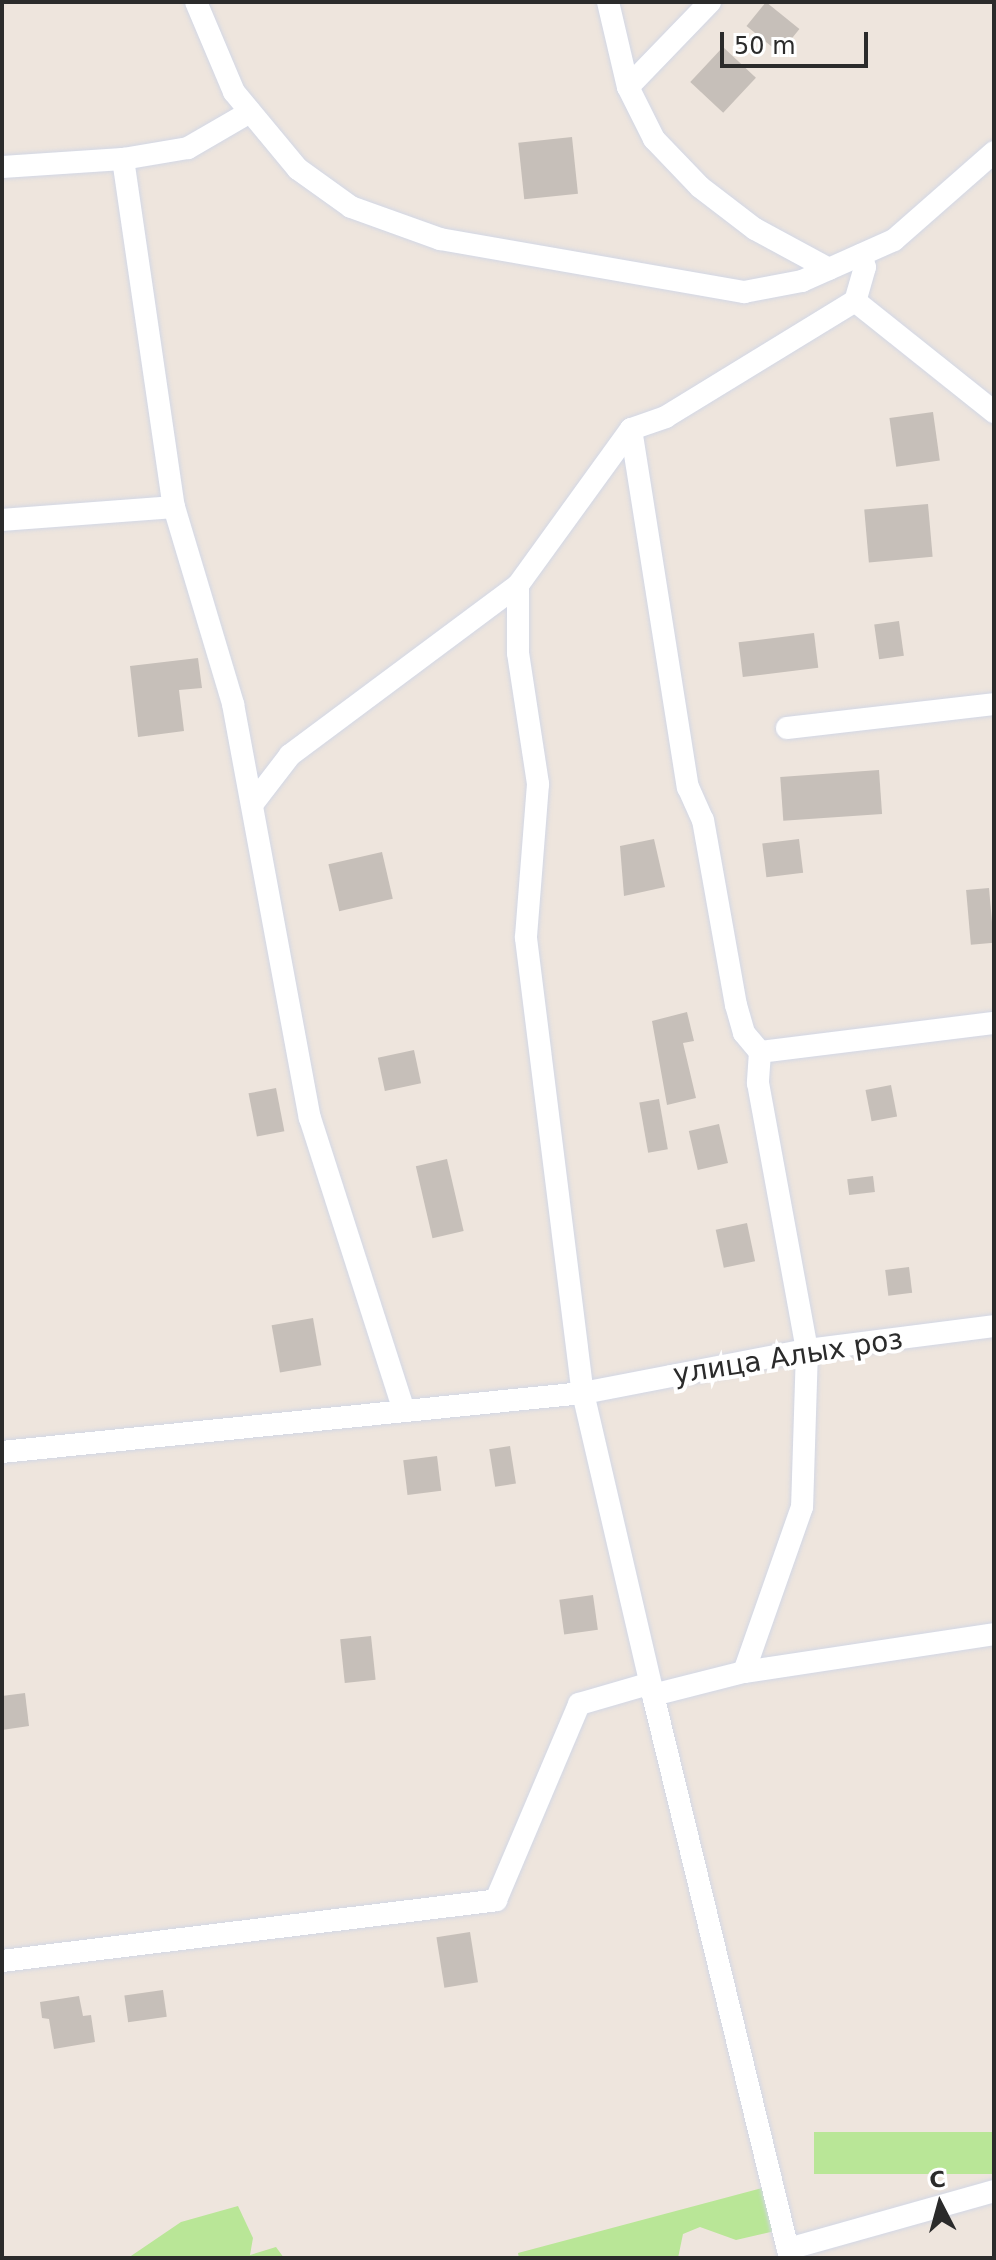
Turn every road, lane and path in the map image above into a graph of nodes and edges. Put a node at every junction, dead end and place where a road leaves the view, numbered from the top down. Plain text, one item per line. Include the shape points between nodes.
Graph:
1 (196, 2) edge
2 (608, 2) edge
3 (710, 2) edge
4 (628, 87) junction
5 (250, 112) junction
6 (994, 152) edge
7 (123, 159) junction
8 (2, 167) edge
9 (861, 255) junction
10 (829, 269) junction
11 (855, 301) junction
12 (994, 412) edge
13 (631, 429) junction
14 (174, 507) junction
15 (2, 520) edge
16 (518, 585) junction
17 (994, 704) edge
18 (787, 728) dead end
19 (254, 802) junction
20 (994, 1023) edge
21 (760, 1052) junction
22 (994, 1326) edge
23 (807, 1350) junction
24 (583, 1393) junction
25 (403, 1408) junction
26 (2, 1452) edge
27 (994, 1634) edge
28 (744, 1672) junction
29 (650, 1690) junction
30 (2, 1961) edge
31 (994, 2191) edge
32 (789, 2253) edge

1 - 5 street via 234,92
2 - 4 street
3 - 4 street
4 - 10 street via 654,139 700,187 755,229
5 - 7 street via 188,148
5 - 10 street via 298,169 351,207 440,239 744,292 802,281
6 - 9 street via 894,240
7 - 8 street
7 - 14 street
9 - 10 street
9 - 11 street via 865,267
11 - 12 street
11 - 13 street via 666,417
13 - 16 street
13 - 21 street via 688,787 703,820 736,1005 744,1033
14 - 15 street
14 - 19 street via 233,704
16 - 19 street via 290,755
16 - 24 street via 518,653 538,784 526,938
17 - 18 street
19 - 25 street via 310,1118
20 - 21 street
21 - 23 street via 758,1083
22 - 23 street, улица Алых роз
23 - 24 street, улица Алых роз
23 - 28 street via 802,1507
24 - 25 street, улица Алых роз
24 - 29 street
25 - 26 street, улица Алых роз
27 - 28 street
28 - 29 street
29 - 30 street via 579,1704 496,1900
29 - 32 street
31 - 32 street

